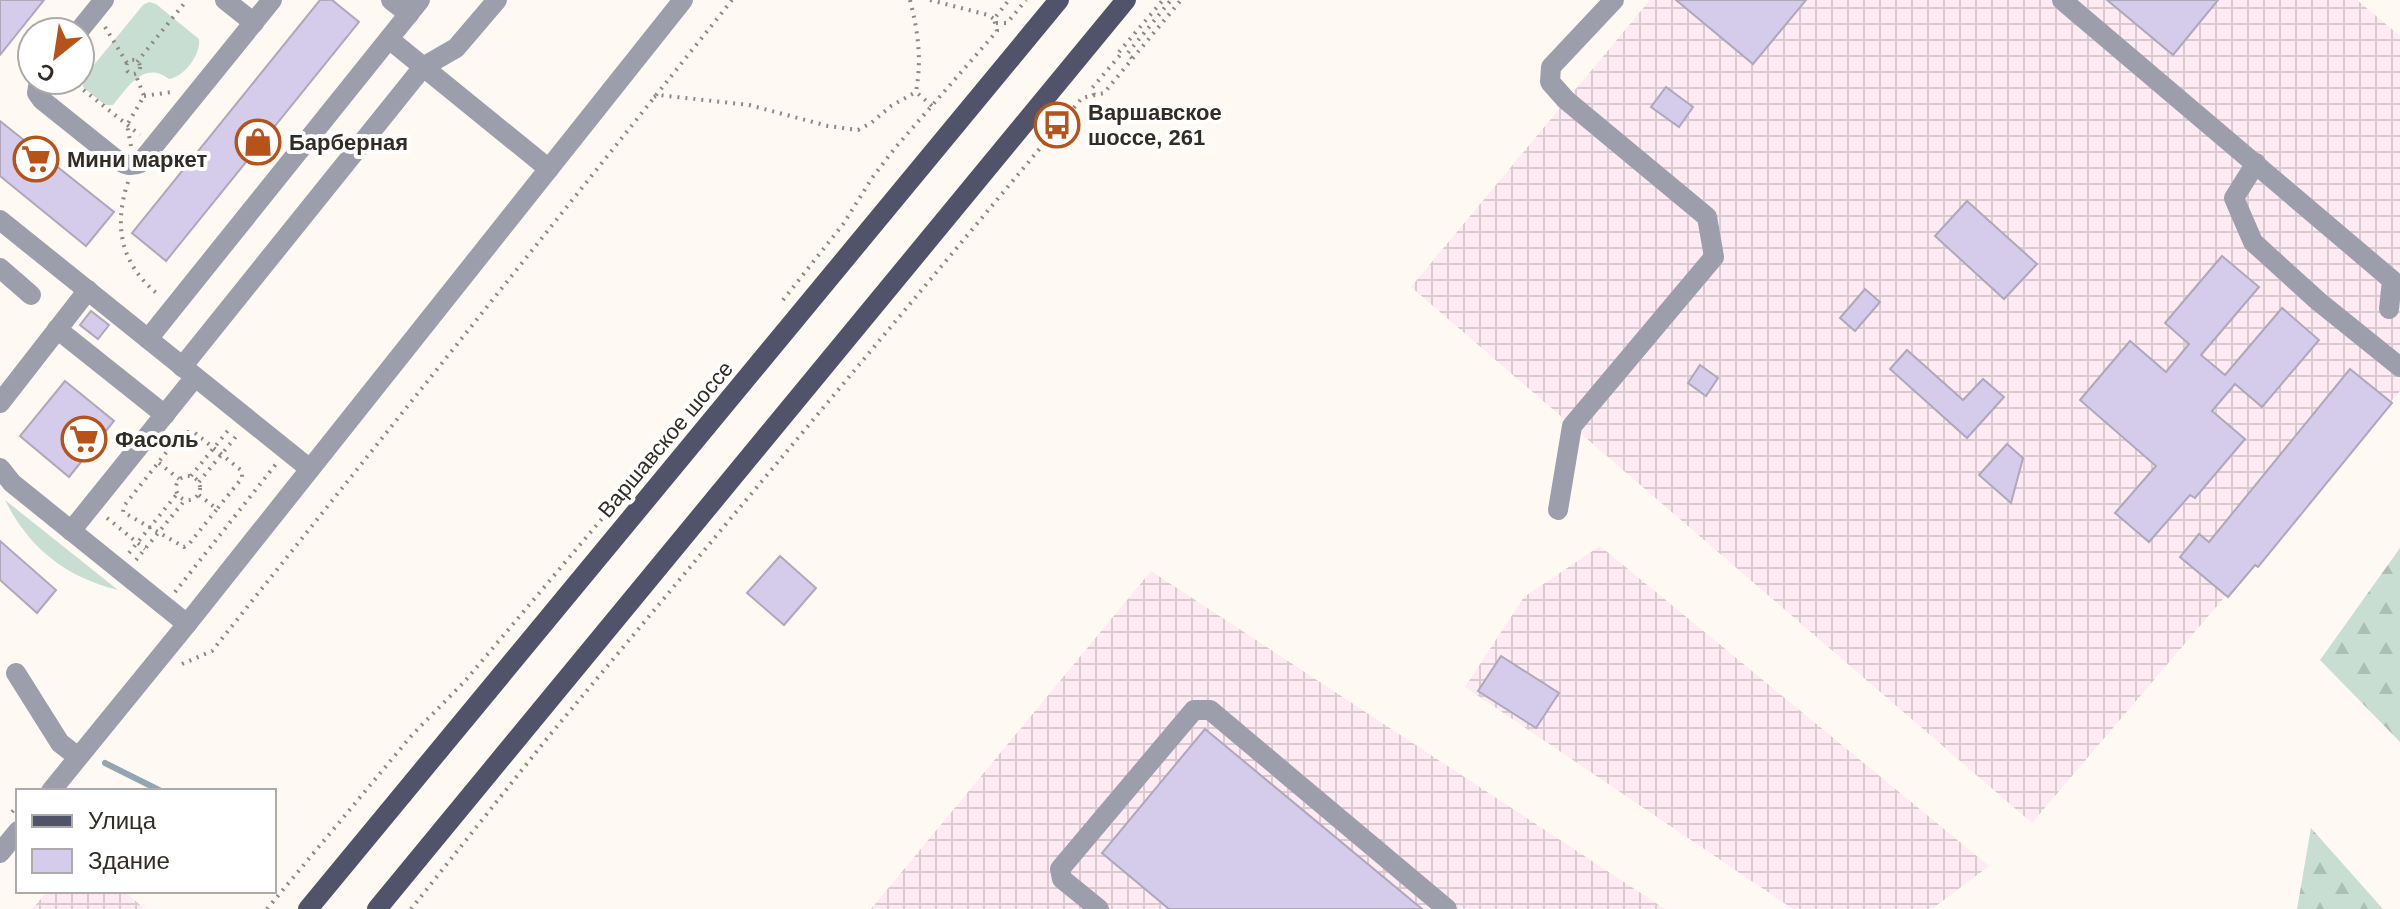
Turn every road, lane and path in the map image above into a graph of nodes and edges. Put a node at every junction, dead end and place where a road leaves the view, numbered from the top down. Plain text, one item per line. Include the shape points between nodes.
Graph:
1 (187, 0) edge
2 (225, 0) edge
3 (272, 0) edge
4 (391, 0) edge
5 (497, 0) edge
6 (683, 0) edge
7 (732, 0) edge
8 (910, 0) edge
9 (930, 0) edge
10 (1009, 0) edge
11 (1026, 0) edge
12 (1059, 0) edge
13 (1126, 0) edge
14 (1163, 0) edge
15 (1171, 0) edge
16 (1181, 0) edge
17 (1614, 0) edge
18 (2062, 0) edge
19 (99, 5) edge
20 (414, 7) edge
21 (995, 21) junction
22 (254, 23) junction
23 (389, 39) junction
24 (1132, 58) junction
25 (137, 62) junction
26 (127, 63) junction
27 (423, 67) junction
28 (135, 73) junction
29 (916, 92) junction
30 (1094, 95) junction
31 (39, 96) edge
32 (91, 96) edge
33 (652, 98) junction
34 (932, 106) junction
35 (127, 125) junction
36 (154, 146) junction
37 (2256, 163) junction
38 (134, 165) junction
39 (549, 169) junction
40 (3, 228) edge
41 (0, 268) edge
42 (88, 290) junction
43 (31, 295) dead end
44 (782, 301) dead end
45 (174, 306) junction
46 (2389, 309) dead end
47 (57, 329) junction
48 (148, 339) junction
49 (2400, 367) edge
50 (189, 372) junction
51 (0, 403) edge
52 (165, 415) junction
53 (245, 417) junction
54 (139, 447) junction
55 (214, 448) junction
56 (221, 454) junction
57 (158, 463) junction
58 (0, 468) edge
59 (310, 469) junction
60 (191, 476) junction
61 (179, 479) junction
62 (199, 482) junction
63 (625, 492) dead end
64 (177, 494) junction
65 (199, 495) junction
66 (185, 500) junction
67 (92, 506) junction
68 (217, 509) junction
69 (1558, 510) dead end
70 (149, 528) junction
71 (71, 531) junction
72 (158, 533) junction
73 (138, 543) junction
74 (145, 549) junction
75 (121, 571) junction
76 (187, 624) junction
77 (169, 669) dead end
78 (16, 673) dead end
79 (78, 757) junction
80 (53, 789) edge
81 (16, 833) edge
82 (0, 853) edge
83 (267, 909) edge
84 (308, 909) edge
85 (377, 909) edge
86 (411, 909) edge
87 (1099, 909) edge
88 (1447, 909) edge

1 - 25 path
2 - 22 street
3 - 22 street
4 - 20 street
5 - 27 street via 456,48
6 - 39 street
7 - 33 path
8 - 29 path via 920,42
9 - 21 path
10 - 21 path
11 - 21 path via 1007,23
12 - 84 main road, Варшавское шоссе
13 - 85 main road
14 - 30 path via 1092,88
15 - 24 path via 1127,54
16 - 24 path
17 - 69 street via 1551,67 1550,82 1707,217 1714,257 1572,426
18 - 37 street
19 - 26 path
20 - 23 street
21 - 34 path via 997,31
22 - 36 street
23 - 27 street
23 - 45 street
24 - 30 path via 1104,93
25 - 26 path
25 - 28 path via 140,68
26 - 28 path via 126,70
27 - 39 street
27 - 50 street
28 - 35 path via 144,96
29 - 33 path via 858,130 749,105
29 - 34 path
30 - 86 path via 1082,98 817,412
31 - 38 street via 117,160
32 - 35 path
33 - 77 path via 212,651
34 - 44 path
35 - 36 path
35 - 38 path
36 - 38 street
37 - 46 street via 2392,280
37 - 49 street via 2234,198 2253,242
38 - 45 path via 121,204 123,243 131,266
39 - 59 street
40 - 42 street
41 - 43 street
42 - 47 street
42 - 48 street
45 - 48 street
47 - 51 street
47 - 52 street
48 - 50 street
50 - 52 street
50 - 53 street
52 - 54 street
53 - 55 path
53 - 56 path
53 - 59 street
54 - 57 path
54 - 67 street
55 - 56 path
55 - 57 path via 188,432
55 - 60 path
56 - 62 path
56 - 68 path via 243,475
57 - 61 path
57 - 70 path via 123,509
58 - 71 street
59 - 76 street
60 - 61 path
60 - 62 path
61 - 64 path
62 - 65 path
63 - 83 path
64 - 66 path
64 - 70 path
65 - 66 path
65 - 68 path
66 - 72 path
67 - 71 street
67 - 73 path
68 - 72 path via 187,546
70 - 72 path
70 - 73 path
71 - 75 street
72 - 74 path
73 - 74 path
73 - 75 path
74 - 75 path
75 - 76 street
76 - 79 street
78 - 79 street via 60,743
79 - 80 street
81 - 82 street
87 - 88 street via 1062,879 1060,869 1194,710 1210,710

